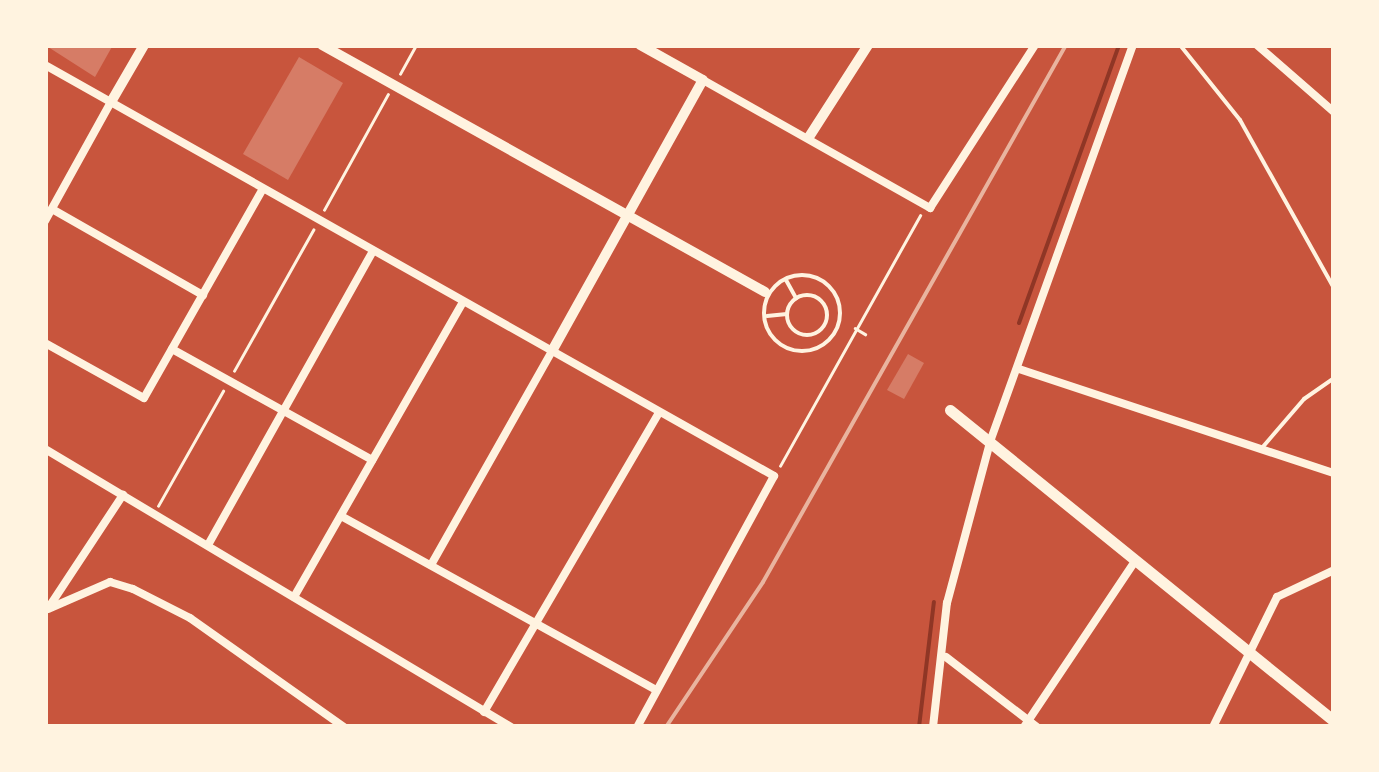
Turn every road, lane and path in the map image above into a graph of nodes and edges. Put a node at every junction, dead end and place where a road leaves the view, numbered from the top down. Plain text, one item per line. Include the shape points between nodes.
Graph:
1 (144, 45) edge
2 (322, 45) edge
3 (416, 45) edge
4 (640, 45) edge
5 (868, 45) edge
6 (1035, 45) edge
7 (1132, 45) edge
8 (1180, 45) edge
9 (1256, 45) edge
10 (45, 64) edge
11 (703, 80) junction
12 (394, 85) junction
13 (111, 102) junction
14 (1334, 112) edge
15 (809, 137) junction
16 (262, 190) junction
17 (926, 207) junction
18 (52, 209) junction
19 (627, 216) junction
20 (318, 220) junction
21 (45, 222) edge
22 (373, 251) junction
23 (786, 280) junction
24 (1334, 288) edge
25 (765, 292) junction
26 (203, 295) junction
27 (796, 298) junction
28 (463, 302) junction
29 (786, 314) junction
30 (767, 316) junction
31 (824, 324) junction
32 (853, 328) junction
33 (832, 329) junction
34 (864, 334) dead end
35 (45, 343) edge
36 (172, 349) junction
37 (552, 350) junction
38 (1019, 369) junction
39 (1334, 378) edge
40 (229, 380) junction
41 (283, 410) junction
42 (950, 410) dead end
43 (658, 412) junction
44 (983, 433) junction
45 (45, 448) edge
46 (1262, 449) junction
47 (372, 460) junction
48 (1334, 473) edge
49 (774, 476) junction
50 (123, 495) junction
51 (154, 513) junction
52 (341, 516) junction
53 (208, 546) junction
54 (1136, 560) junction
55 (431, 565) junction
56 (1334, 570) edge
57 (294, 597) junction
58 (47, 610) edge
59 (535, 627) junction
60 (1249, 652) junction
61 (946, 656) junction
62 (656, 690) junction
63 (484, 712) junction
64 (1334, 721) edge
65 (1025, 723) edge
66 (344, 727) edge
67 (511, 727) edge
68 (637, 727) edge
69 (933, 727) edge
70 (1037, 727) edge
71 (1213, 727) edge

1 - 13 street
2 - 12 street
3 - 12 path
4 - 11 street
5 - 15 street
6 - 17 street
7 - 38 street via 1049,264
8 - 24 lane via 1240,120
9 - 14 street
10 - 13 street
11 - 15 street
11 - 19 street
12 - 19 street
12 - 20 path
13 - 16 street
13 - 18 street
15 - 17 street
16 - 20 street
16 - 26 street
17 - 32 path
18 - 21 street
18 - 26 street
19 - 25 street
19 - 37 street
20 - 22 street
20 - 40 path
22 - 28 street
22 - 41 street
23 - 25 lane
23 - 27 lane
23 - 33 lane via 813,274 838,292
25 - 30 lane
26 - 36 street
27 - 29 lane
27 - 31 lane via 818,298
28 - 37 street
28 - 47 street
29 - 30 lane
29 - 31 lane via 802,335
30 - 33 lane via 772,336 789,353 810,352
31 - 33 lane
32 - 34 path
32 - 49 path
35 - 36 street via 144,398
36 - 40 street
37 - 43 street
37 - 55 street
38 - 44 street
38 - 46 street
39 - 46 lane via 1304,399
40 - 41 street
40 - 51 path
41 - 47 street
41 - 53 street
42 - 44 main road
43 - 49 street
43 - 59 street
44 - 54 main road
44 - 61 street via 947,603
45 - 50 street
46 - 48 street
47 - 52 street
49 - 62 street
50 - 51 street
50 - 58 street
51 - 53 street
52 - 55 street
52 - 57 street
53 - 57 street
54 - 60 main road
54 - 65 street
55 - 59 street
56 - 60 street via 1277,597
57 - 63 street
58 - 66 street via 110,582 133,589 190,618
59 - 62 street
59 - 63 street
60 - 64 main road
60 - 71 street
61 - 65 street
61 - 69 street
62 - 68 street
63 - 67 street
65 - 70 street

